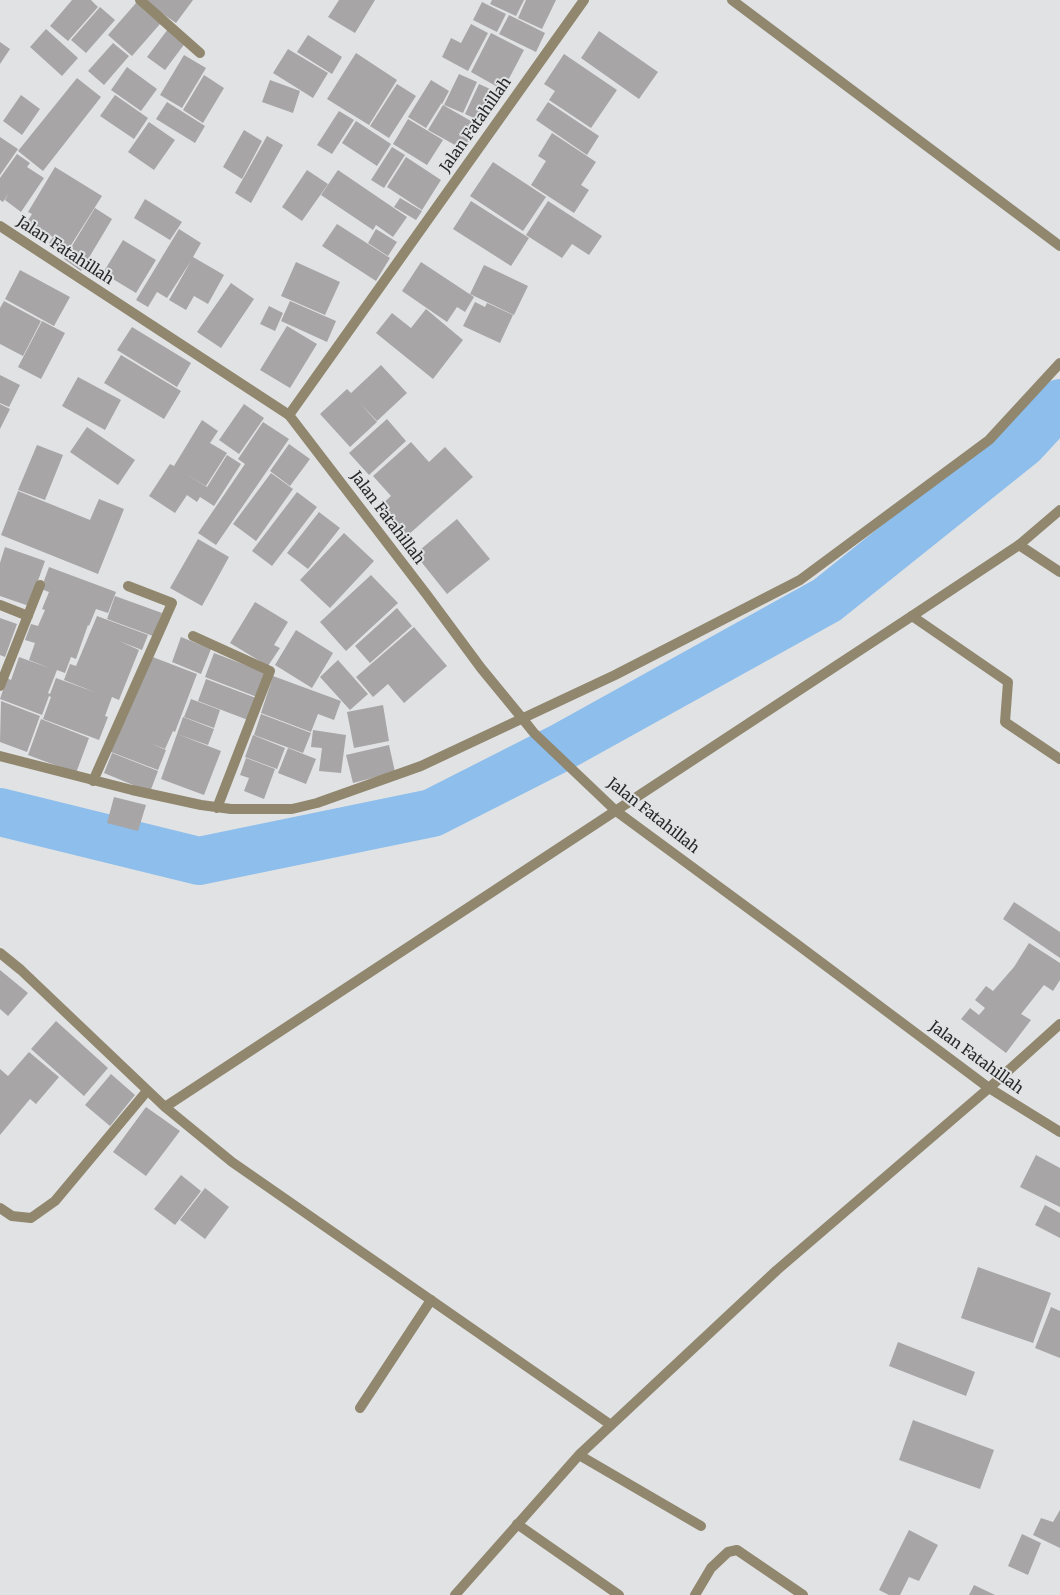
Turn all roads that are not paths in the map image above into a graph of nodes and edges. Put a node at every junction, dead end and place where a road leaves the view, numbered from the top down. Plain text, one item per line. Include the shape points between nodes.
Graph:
1 (140, 0) edge
2 (584, 0) edge
3 (732, 0) edge
4 (200, 53) dead end
5 (0, 226) edge
6 (1060, 246) edge
7 (1060, 363) edge
8 (289, 415) junction
9 (1060, 510) edge
10 (1019, 545) junction
11 (1060, 572) edge
12 (40, 585) dead end
13 (128, 586) dead end
14 (0, 605) edge
15 (28, 616) junction
16 (912, 616) junction
17 (194, 636) dead end
18 (0, 686) edge
19 (522, 718) junction
20 (0, 756) edge
21 (1060, 759) edge
22 (93, 781) junction
23 (217, 808) junction
24 (616, 811) junction
25 (0, 953) edge
26 (1060, 1024) edge
27 (988, 1088) junction
28 (147, 1090) junction
29 (164, 1108) junction
30 (1060, 1132) edge
31 (0, 1208) edge
32 (431, 1300) junction
33 (360, 1408) dead end
34 (611, 1425) junction
35 (579, 1455) junction
36 (518, 1524) junction
37 (701, 1526) dead end
38 (455, 1595) edge
39 (619, 1595) edge
40 (695, 1595) edge
41 (803, 1595) edge

1 - 4 street
2 - 8 street, Jalan Fatahillah
3 - 6 street
5 - 8 street, Jalan Fatahillah
7 - 19 street via 988,440 800,580 615,675
8 - 19 street, Jalan Fatahillah
9 - 10 street
10 - 11 street
10 - 16 street
12 - 15 street
13 - 22 street via 172,603
14 - 15 street
15 - 18 street
16 - 21 street via 1008,682 1004,722
16 - 24 street
17 - 23 street via 270,671
19 - 23 street via 421,766 317,803 292,809
19 - 24 street, Jalan Fatahillah
20 - 22 street
22 - 23 street
24 - 27 street, Jalan Fatahillah
24 - 29 street
25 - 28 street
26 - 27 street
27 - 30 street, Jalan Fatahillah
27 - 34 street via 778,1270
28 - 29 street
28 - 31 street via 56,1201 31,1218 12,1216
29 - 32 street via 232,1162
32 - 33 street
32 - 34 street
34 - 35 street
35 - 36 street
35 - 37 street
36 - 38 street
36 - 39 street
40 - 41 street via 711,1568 728,1552 737,1550

